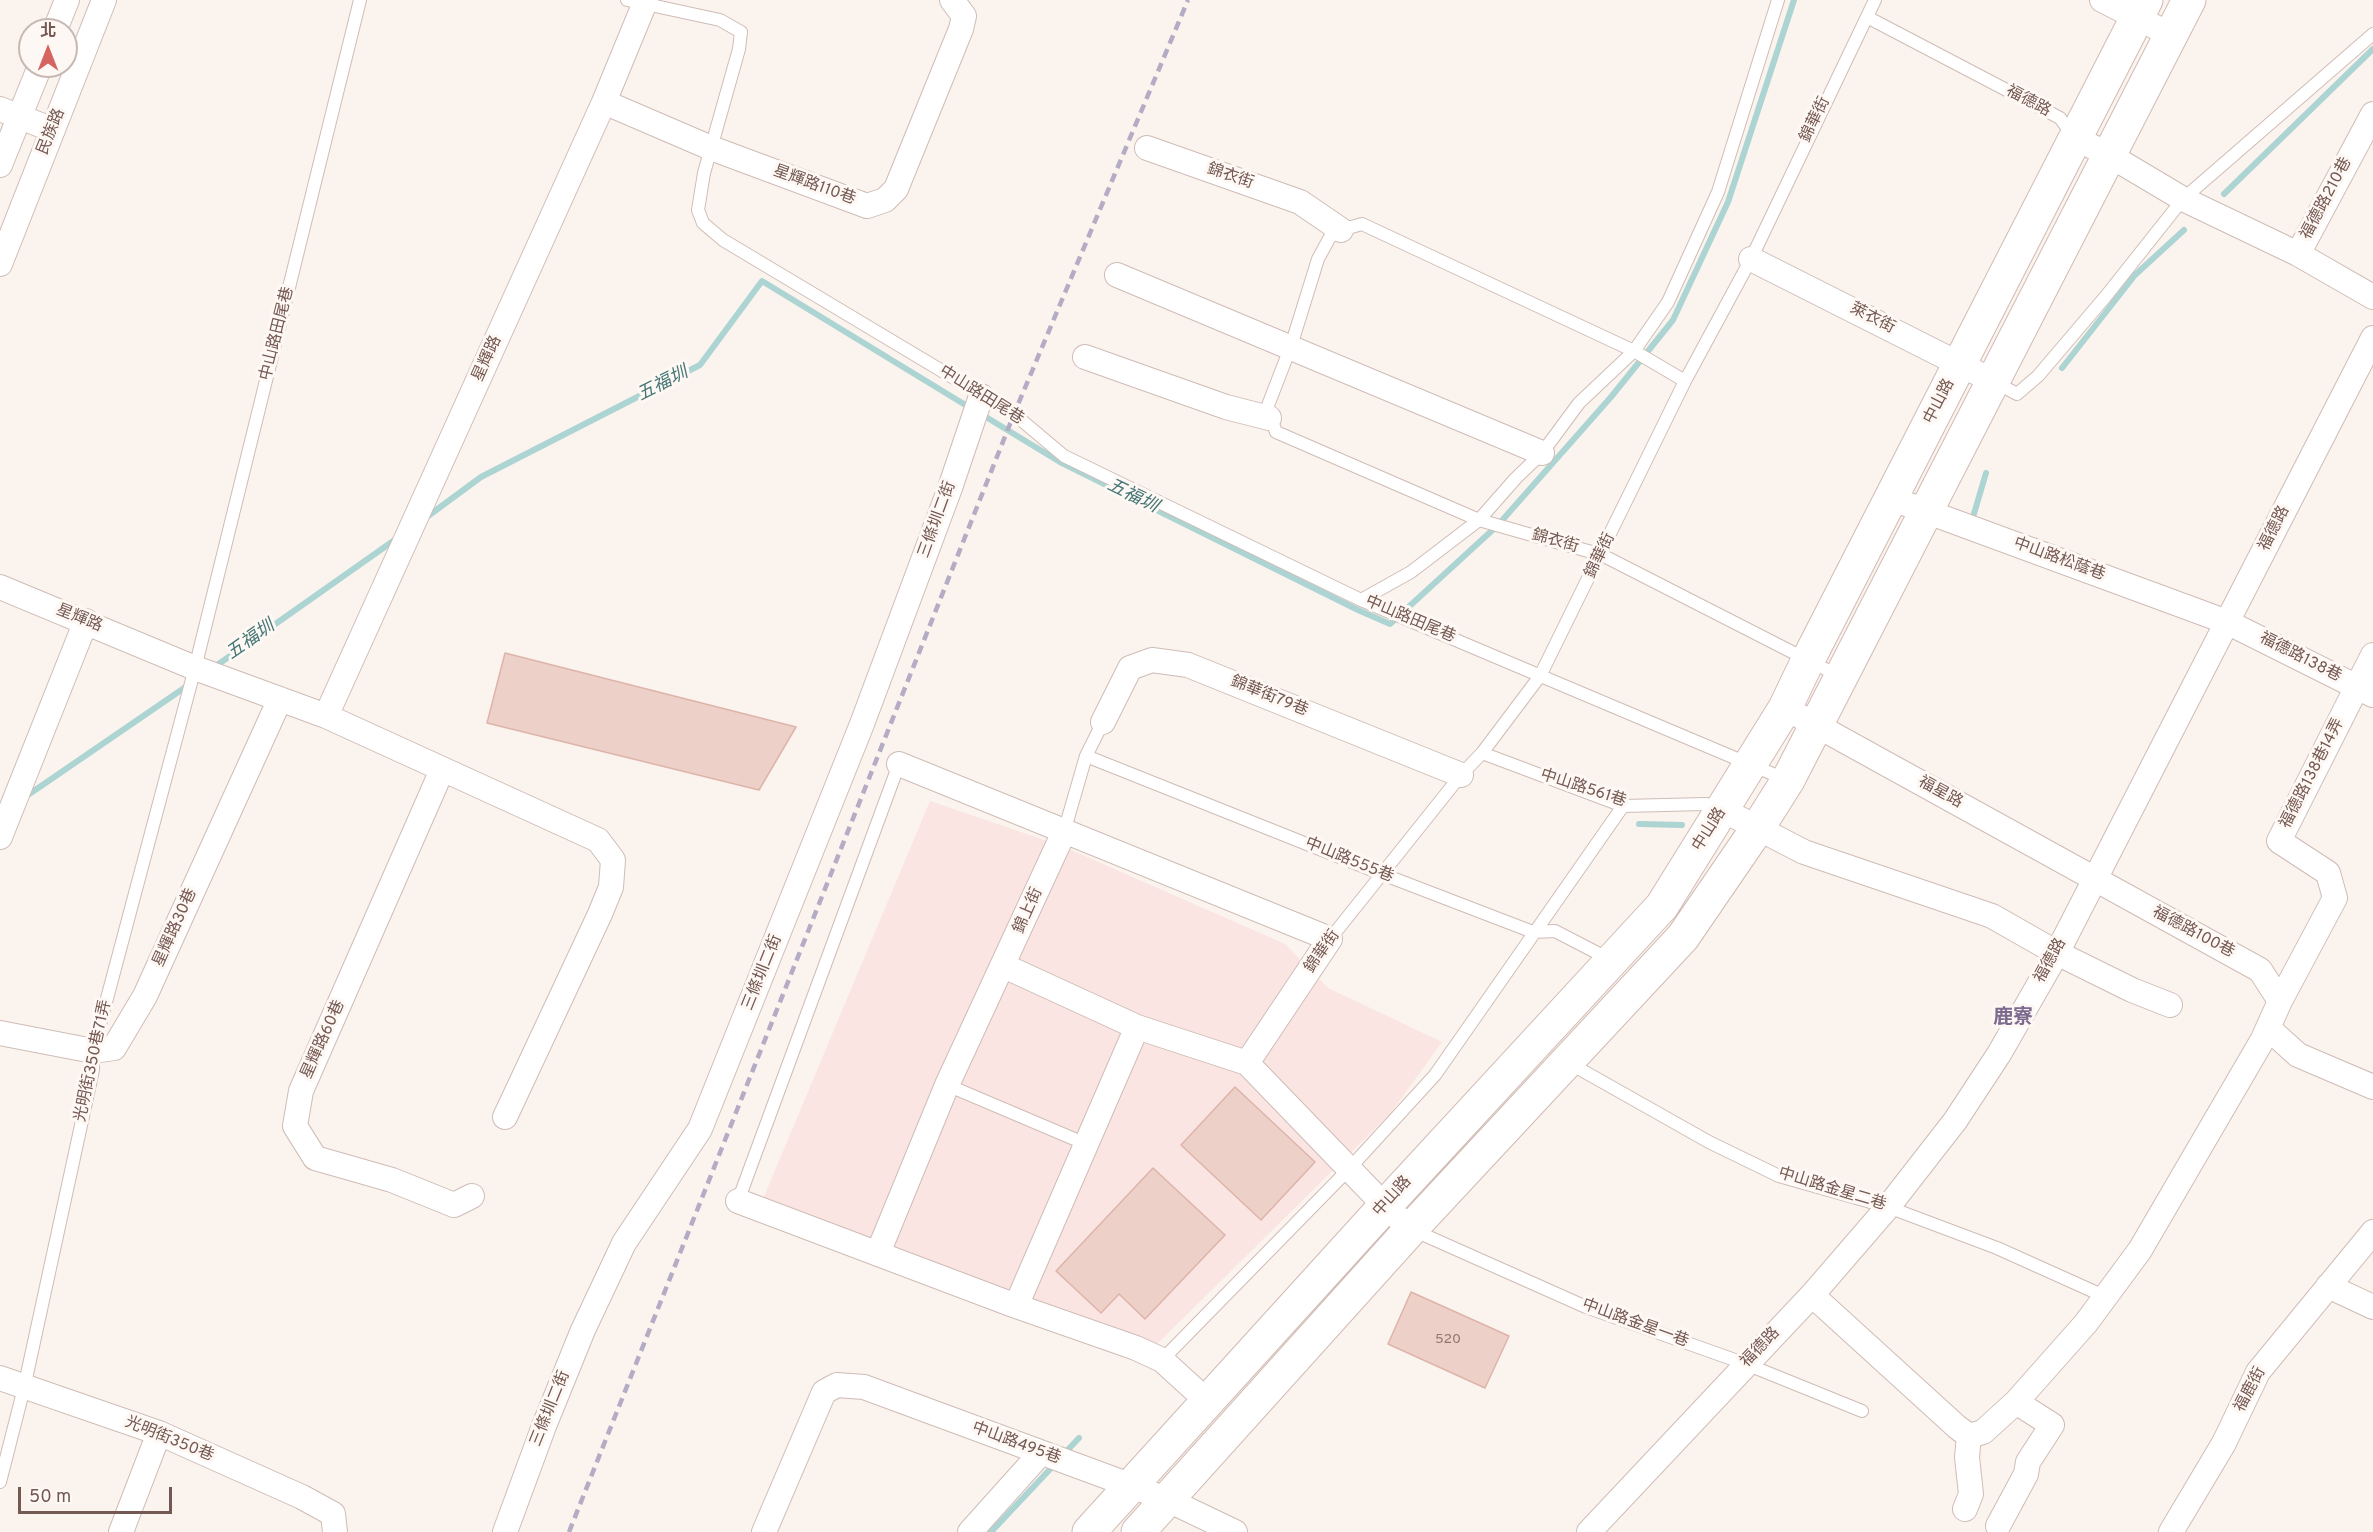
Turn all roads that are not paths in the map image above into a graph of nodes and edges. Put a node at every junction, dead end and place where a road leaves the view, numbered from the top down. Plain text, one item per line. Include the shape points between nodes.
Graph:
1 (66, 0) edge
2 (104, 0) edge
3 (360, 0) edge
4 (952, 0) edge
5 (1778, 0) edge
6 (1875, 0) edge
7 (2102, 0) edge
8 (2188, 0) edge
9 (639, 1) edge
10 (2142, 9) edge
11 (1867, 17) junction
12 (59, 18) edge
13 (2373, 34) edge
14 (2170, 35) junction
15 (32, 78) edge
16 (604, 102) junction
17 (10, 114) edge
18 (2373, 114) edge
19 (53, 130) junction
20 (2075, 138) junction
21 (711, 148) junction
22 (1146, 148) dead end
23 (2109, 155) junction
24 (0, 165) edge
25 (2183, 199) junction
26 (1341, 230) junction
27 (2298, 254) junction
28 (1751, 259) junction
29 (0, 264) edge
30 (1117, 275) dead end
31 (2373, 297) edge
32 (2373, 338) edge
33 (1291, 346) junction
34 (1634, 351) junction
35 (1085, 357) dead end
36 (1960, 363) junction
37 (1685, 381) junction
38 (1993, 381) junction
39 (977, 406) junction
40 (1269, 418) junction
41 (1542, 453) junction
42 (1890, 498) junction
43 (1926, 512) junction
44 (1479, 520) junction
45 (1602, 555) junction
46 (0, 587) edge
47 (1361, 600) junction
48 (86, 621) junction
49 (2227, 622) junction
50 (2372, 658) edge
51 (1808, 660) junction
52 (195, 668) junction
53 (1540, 676) junction
54 (1841, 677) junction
55 (2365, 691) edge
56 (280, 699) junction
57 (1785, 708) junction
58 (327, 716) junction
59 (1103, 722) joint
60 (1817, 724) junction
61 (1482, 753) junction
62 (1086, 756) junction
63 (899, 764) joint
64 (1751, 765) junction
65 (442, 770) junction
66 (1461, 775) junction
67 (1788, 780) junction
68 (1623, 806) junction
69 (1723, 810) junction
70 (1759, 826) junction
71 (1064, 832) junction
72 (0, 837) edge
73 (1382, 874) junction
74 (2094, 879) junction
75 (1533, 932) junction
76 (1330, 939) junction
77 (2057, 953) junction
78 (1611, 960) junction
79 (1004, 966) junction
80 (2280, 1001) junction
81 (2170, 1005) dead end
82 (1137, 1027) junction
83 (2268, 1028) junction
84 (0, 1033) edge
85 (93, 1051) junction
86 (1568, 1062) junction
87 (1247, 1063) junction
88 (947, 1085) junction
89 (2373, 1087) edge
90 (505, 1117) dead end
91 (1086, 1144) junction
92 (1349, 1169) junction
93 (472, 1196) dead end
94 (738, 1201) joint
95 (1384, 1206) junction
96 (1888, 1207) junction
97 (1411, 1229) junction
98 (2373, 1232) edge
99 (878, 1253) junction
100 (2328, 1286) junction
101 (1812, 1295) junction
102 (2106, 1297) junction
103 (1016, 1306) junction
104 (2373, 1307) edge
105 (1162, 1360) junction
106 (1746, 1364) junction
107 (0, 1378) edge
108 (24, 1388) junction
109 (1208, 1402) junction
110 (2016, 1402) junction
111 (1862, 1411) dead end
112 (159, 1433) junction
113 (1969, 1436) junction
114 (1040, 1454) junction
115 (0, 1482) edge
116 (1132, 1486) junction
117 (1168, 1500) junction
118 (1965, 1509) dead end
119 (334, 1523) edge
120 (1998, 1526) dead end
121 (121, 1532) edge
122 (505, 1532) edge
123 (764, 1532) edge
124 (970, 1532) edge
125 (1089, 1532) edge
126 (1138, 1532) edge
127 (1235, 1532) edge
128 (1589, 1532) edge
129 (2171, 1532) edge

1 - 12 street
2 - 19 street, 民族路
3 - 52 lane, 中山路田尾巷
4 - 21 street, 星輝路110巷 via 964,16 961,29 896,189 885,200 867,206
5 - 34 lane via 1718,192 1668,302
6 - 11 lane, 錦華街
7 - 10 street
8 - 14 street
9 - 16 street, 星輝路
9 - 21 lane, 中山路田尾巷 via 720,20 741,32
10 - 14 street
10 - 20 street, 中山路
11 - 20 lane, 福德路 via 2060,118
11 - 28 lane, 錦華街
13 - 25 lane
14 - 23 street
15 - 17 street
16 - 21 street, 星輝路110巷
16 - 58 street, 星輝路
17 - 19 street
17 - 24 street
18 - 27 street, 福德路210巷
19 - 29 street, 民族路
20 - 23 street, 福德路
20 - 36 street, 中山路
21 - 39 lane, 中山路田尾巷 via 698,210 703,223 723,240
22 - 26 street, 錦衣街 via 1300,202
23 - 25 street, 福德路
23 - 38 street
25 - 27 street, 福德路
25 - 38 lane via 2038,376 2017,394
26 - 33 lane via 1330,237 1318,259
26 - 34 lane via 1362,224
27 - 31 street, 福德路
28 - 36 street, 萊衣街
28 - 37 lane, 錦華街
30 - 33 street
32 - 49 street, 福德路
33 - 40 lane via 1267,408
33 - 41 street
34 - 37 lane
34 - 41 lane via 1579,403
35 - 40 street, 錦衣街
36 - 38 street, 萊衣街
36 - 42 street, 中山路
37 - 45 lane, 錦華街
38 - 43 street
39 - 47 lane, 中山路田尾巷 via 1014,414 1064,456
39 - 122 street, 三條圳二街 via 862,724 700,1129 624,1243 583,1330
40 - 44 lane, 錦衣街 via 1276,432
41 - 44 lane
42 - 43 street, 中山路松蔭巷
42 - 51 street, 中山路
43 - 49 street, 中山路松蔭巷
43 - 54 street
44 - 45 lane, 錦衣街
44 - 47 lane via 1411,572
45 - 51 lane, 錦衣街
45 - 53 lane, 錦華街
46 - 48 street, 星輝路
47 - 53 lane, 中山路田尾巷
48 - 52 street, 星輝路
48 - 72 street
49 - 55 street, 福德路138巷
49 - 74 street, 福德路
50 - 55 street
51 - 54 lane, 錦衣街
51 - 57 street, 中山路
52 - 56 street, 星輝路
52 - 85 lane, 光明街350巷71弄
53 - 61 lane, 錦華街
53 - 64 lane, 中山路田尾巷
54 - 60 street
55 - 80 street, 福德路138巷14弄 via 2278,841 2328,873 2335,898
56 - 58 street, 星輝路
56 - 85 street, 星輝路30巷 via 146,996 114,1048
57 - 60 street, 福星路
57 - 64 street, 中山路
58 - 65 street, 星輝路
59 - 62 lane
59 - 66 street, 錦華街79巷 via 1130,668 1152,660 1170,662 1188,665
60 - 67 street
60 - 74 street, 福星路
61 - 66 lane, 錦華街
61 - 68 lane, 中山路561巷
62 - 71 lane
62 - 73 lane, 中山路555巷
63 - 71 street
63 - 94 lane
64 - 67 lane, 中山路田尾巷
64 - 69 street, 中山路
65 - 90 street, 星輝路 via 597,840 613,860 611,886 600,914
65 - 93 street, 星輝路60巷 via 301,1091 295,1125 315,1158 392,1180 454,1205
66 - 73 lane, 錦華街
67 - 70 street
68 - 69 lane, 中山路561巷 via 1706,804
68 - 75 lane
69 - 70 street
69 - 78 street, 中山路 via 1662,906
70 - 77 street via 1804,852 1992,916
70 - 86 street via 1683,937
71 - 76 street
71 - 79 street, 錦上街
73 - 75 lane, 中山路555巷
73 - 76 lane, 錦華街
74 - 77 street, 福德路
74 - 80 street, 福德路100巷 via 2260,970
75 - 78 lane, 中山路555巷 via 1555,931
75 - 92 lane via 1435,1075
76 - 87 street, 錦華街
77 - 81 street
77 - 96 street, 福德路 via 1993,1064 1955,1121
78 - 95 street, 中山路
79 - 82 street
79 - 88 street, 錦上街
80 - 83 street
82 - 87 street
82 - 91 street
83 - 89 street via 2298,1055
83 - 102 street via 2140,1250
84 - 85 street
85 - 108 lane, 光明街350巷71弄 via 93,1070
86 - 96 lane, 中山路金星二巷 via 1709,1142 1779,1176
86 - 97 street
87 - 92 street
88 - 91 lane
88 - 99 street, 錦上街
91 - 103 street
92 - 95 street
92 - 105 lane
94 - 99 street
95 - 97 street
95 - 109 street, 中山路
96 - 101 street, 福德路
96 - 102 lane, 中山路金星二巷 via 1997,1248
97 - 106 lane, 中山路金星一巷 via 1586,1307
97 - 117 street
98 - 100 street, 福鹿街
99 - 103 street
100 - 104 street
100 - 129 street, 福鹿街 via 2258,1372 2224,1443
101 - 106 street, 福德路
101 - 113 street
102 - 110 street
103 - 105 street
105 - 109 street
106 - 111 lane, 中山路金星一巷
106 - 128 street, 福德路
107 - 108 street, 光明街350巷
108 - 112 street, 光明街350巷
108 - 115 lane, 光明街350巷71弄
109 - 116 street, 中山路
110 - 113 street via 1983,1432
110 - 120 street via 2052,1425 2028,1462 2026,1474
112 - 119 street, 光明街350巷 via 302,1497
112 - 121 street
113 - 118 street via 1971,1494
114 - 116 street, 中山路495巷
114 - 123 street, 中山路495巷 via 864,1388 837,1385 824,1392
114 - 124 street
116 - 117 street, 中山路495巷
116 - 125 street, 中山路
117 - 126 street
117 - 127 street, 中山路495巷

